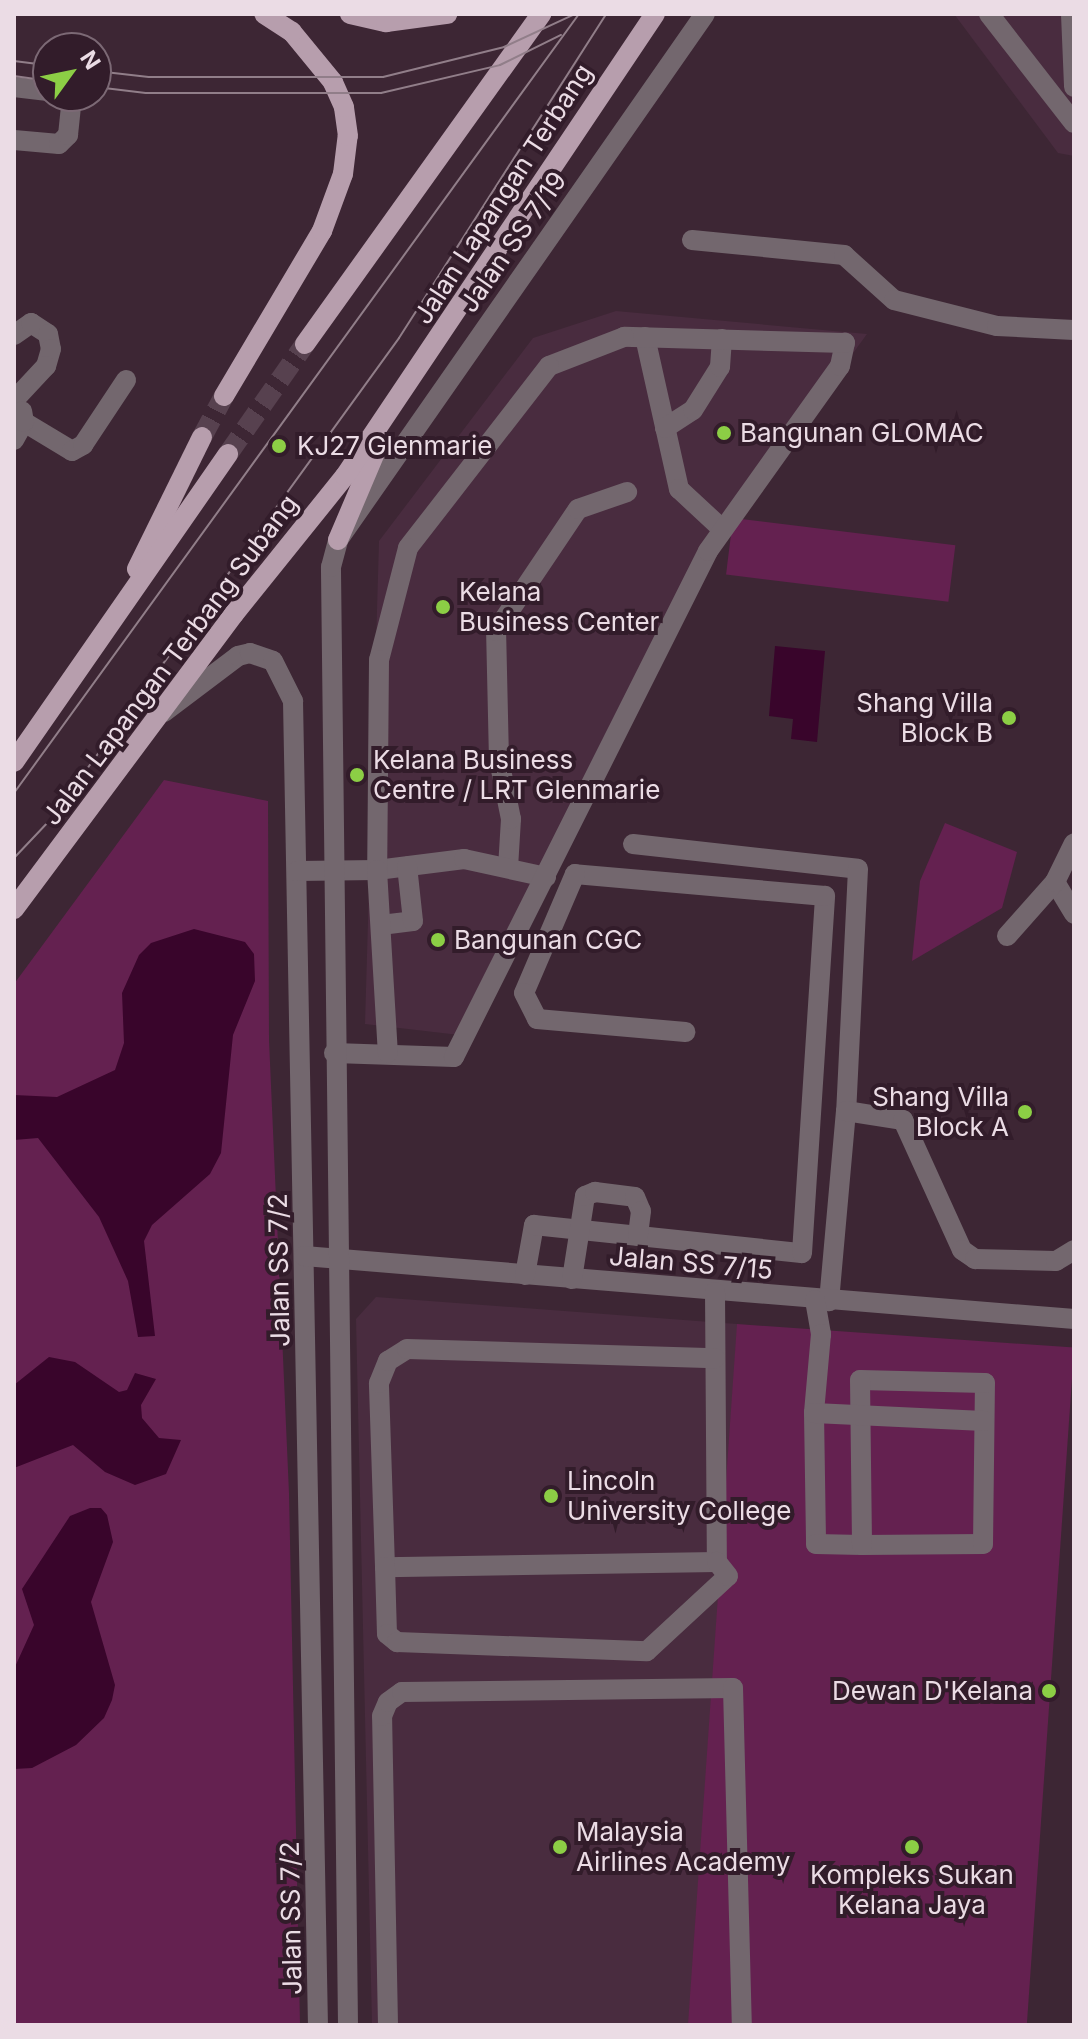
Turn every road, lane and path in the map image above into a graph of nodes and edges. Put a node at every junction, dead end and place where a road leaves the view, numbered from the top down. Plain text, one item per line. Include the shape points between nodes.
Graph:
1 (264, 14) edge
2 (350, 14) edge
3 (447, 14) edge
4 (541, 14) edge
5 (655, 14) edge
6 (705, 14) edge
7 (989, 14) edge
8 (1071, 14) edge
9 (1074, 87) edge
10 (70, 112) edge
11 (1074, 123) edge
12 (14, 140) edge
13 (692, 240) dead end
14 (1074, 330) edge
15 (14, 335) edge
16 (645, 337) junction
17 (722, 339) junction
18 (305, 344) tunnel mouth
19 (126, 380) dead end
20 (16, 395) edge
21 (224, 396) tunnel mouth
22 (396, 404) junction
23 (665, 428) junction
24 (19, 431) edge
25 (202, 437) tunnel mouth
26 (228, 454) tunnel mouth
27 (627, 492) dead end
28 (722, 529) junction
29 (338, 540) junction
30 (119, 609) junction
31 (155, 718) junction
32 (14, 762) edge
33 (1074, 843) edge
34 (633, 844) dead end
35 (407, 866) junction
36 (508, 868) junction
37 (377, 870) junction
38 (297, 871) junction
39 (331, 871) junction
40 (546, 877) junction
41 (1055, 882) junction
42 (14, 909) edge
43 (1074, 914) edge
44 (381, 925) junction
45 (1007, 936) dead end
46 (685, 1032) dead end
47 (334, 1053) junction
48 (388, 1053) junction
49 (846, 1111) junction
50 (577, 1230) junction
51 (638, 1236) junction
52 (1074, 1250) edge
53 (304, 1256) junction
54 (337, 1259) junction
55 (525, 1275) junction
56 (572, 1279) junction
57 (715, 1292) junction
58 (822, 1301) junction
59 (1074, 1319) edge
60 (715, 1358) junction
61 (814, 1413) junction
62 (859, 1414) junction
63 (984, 1421) junction
64 (862, 1545) junction
65 (717, 1562) junction
66 (385, 1567) junction
67 (318, 2025) edge
68 (348, 2025) edge
69 (388, 2025) edge
70 (742, 2025) edge

1 - 21 main road via 292,32 333,82 348,136 343,174 322,231
2 - 3 main road via 386,22
4 - 18 main road
5 - 22 main road, Jalan Lapangan Terbang
6 - 29 street, Jalan SS 7/19
7 - 11 street
8 - 9 street
10 - 12 street via 68,135 59,144
13 - 14 street via 844,255 894,300 997,326
15 - 20 street via 31,323 48,334 51,349 46,366
16 - 17 street
16 - 23 street
16 - 37 street via 624,337 549,366 408,548 379,660
17 - 23 street via 720,367 693,410
17 - 28 street via 845,343 840,366
19 - 24 street via 83,445 72,451
20 - 24 street
22 - 29 main road
22 - 31 main road, Jalan Lapangan Terbang Subang
23 - 28 street via 679,489
25 - 30 main road
26 - 30 main road
27 - 36 street via 578,509 496,631 499,760 511,819
28 - 40 street
29 - 39 street via 328,613
30 - 32 main road
31 - 38 street, Jalan SS 7/2 via 238,656 250,653 273,661 293,701
31 - 42 main road, Jalan Lapangan Terbang Subang
33 - 41 street
34 - 49 street via 858,869
35 - 36 street via 464,859
35 - 37 street
35 - 44 street via 413,921
36 - 40 street
37 - 39 street
37 - 44 street
38 - 39 street
38 - 53 street, Jalan SS 7/2
39 - 47 street
40 - 48 street via 454,1057
41 - 43 street
41 - 45 street
44 - 48 street
46 - 51 street via 537,1019 524,993 575,874 825,896 802,1253
47 - 48 street
47 - 54 street
49 - 52 street via 903,1120 962,1250 975,1259 1056,1261
49 - 58 street
50 - 51 street
50 - 51 street via 585,1196 631,1195 640,1205
50 - 55 street via 532,1226
50 - 56 street
53 - 54 street, Jalan SS 7/15
53 - 67 street, Jalan SS 7/2
54 - 55 street, Jalan SS 7/15
54 - 68 street
55 - 56 street, Jalan SS 7/15
56 - 57 street, Jalan SS 7/15
57 - 58 street, Jalan SS 7/15
57 - 60 street
58 - 59 street, Jalan SS 7/15
58 - 61 street
60 - 65 street
60 - 66 street via 407,1349 388,1361 379,1383
61 - 62 street
61 - 64 street via 816,1544
62 - 63 street
62 - 63 street via 860,1380 985,1383
62 - 64 street
63 - 64 street via 983,1544
65 - 66 street
65 - 66 street via 728,1576 647,1651 397,1642 387,1634
69 - 70 street via 382,1716 388,1702 402,1692 733,1688

